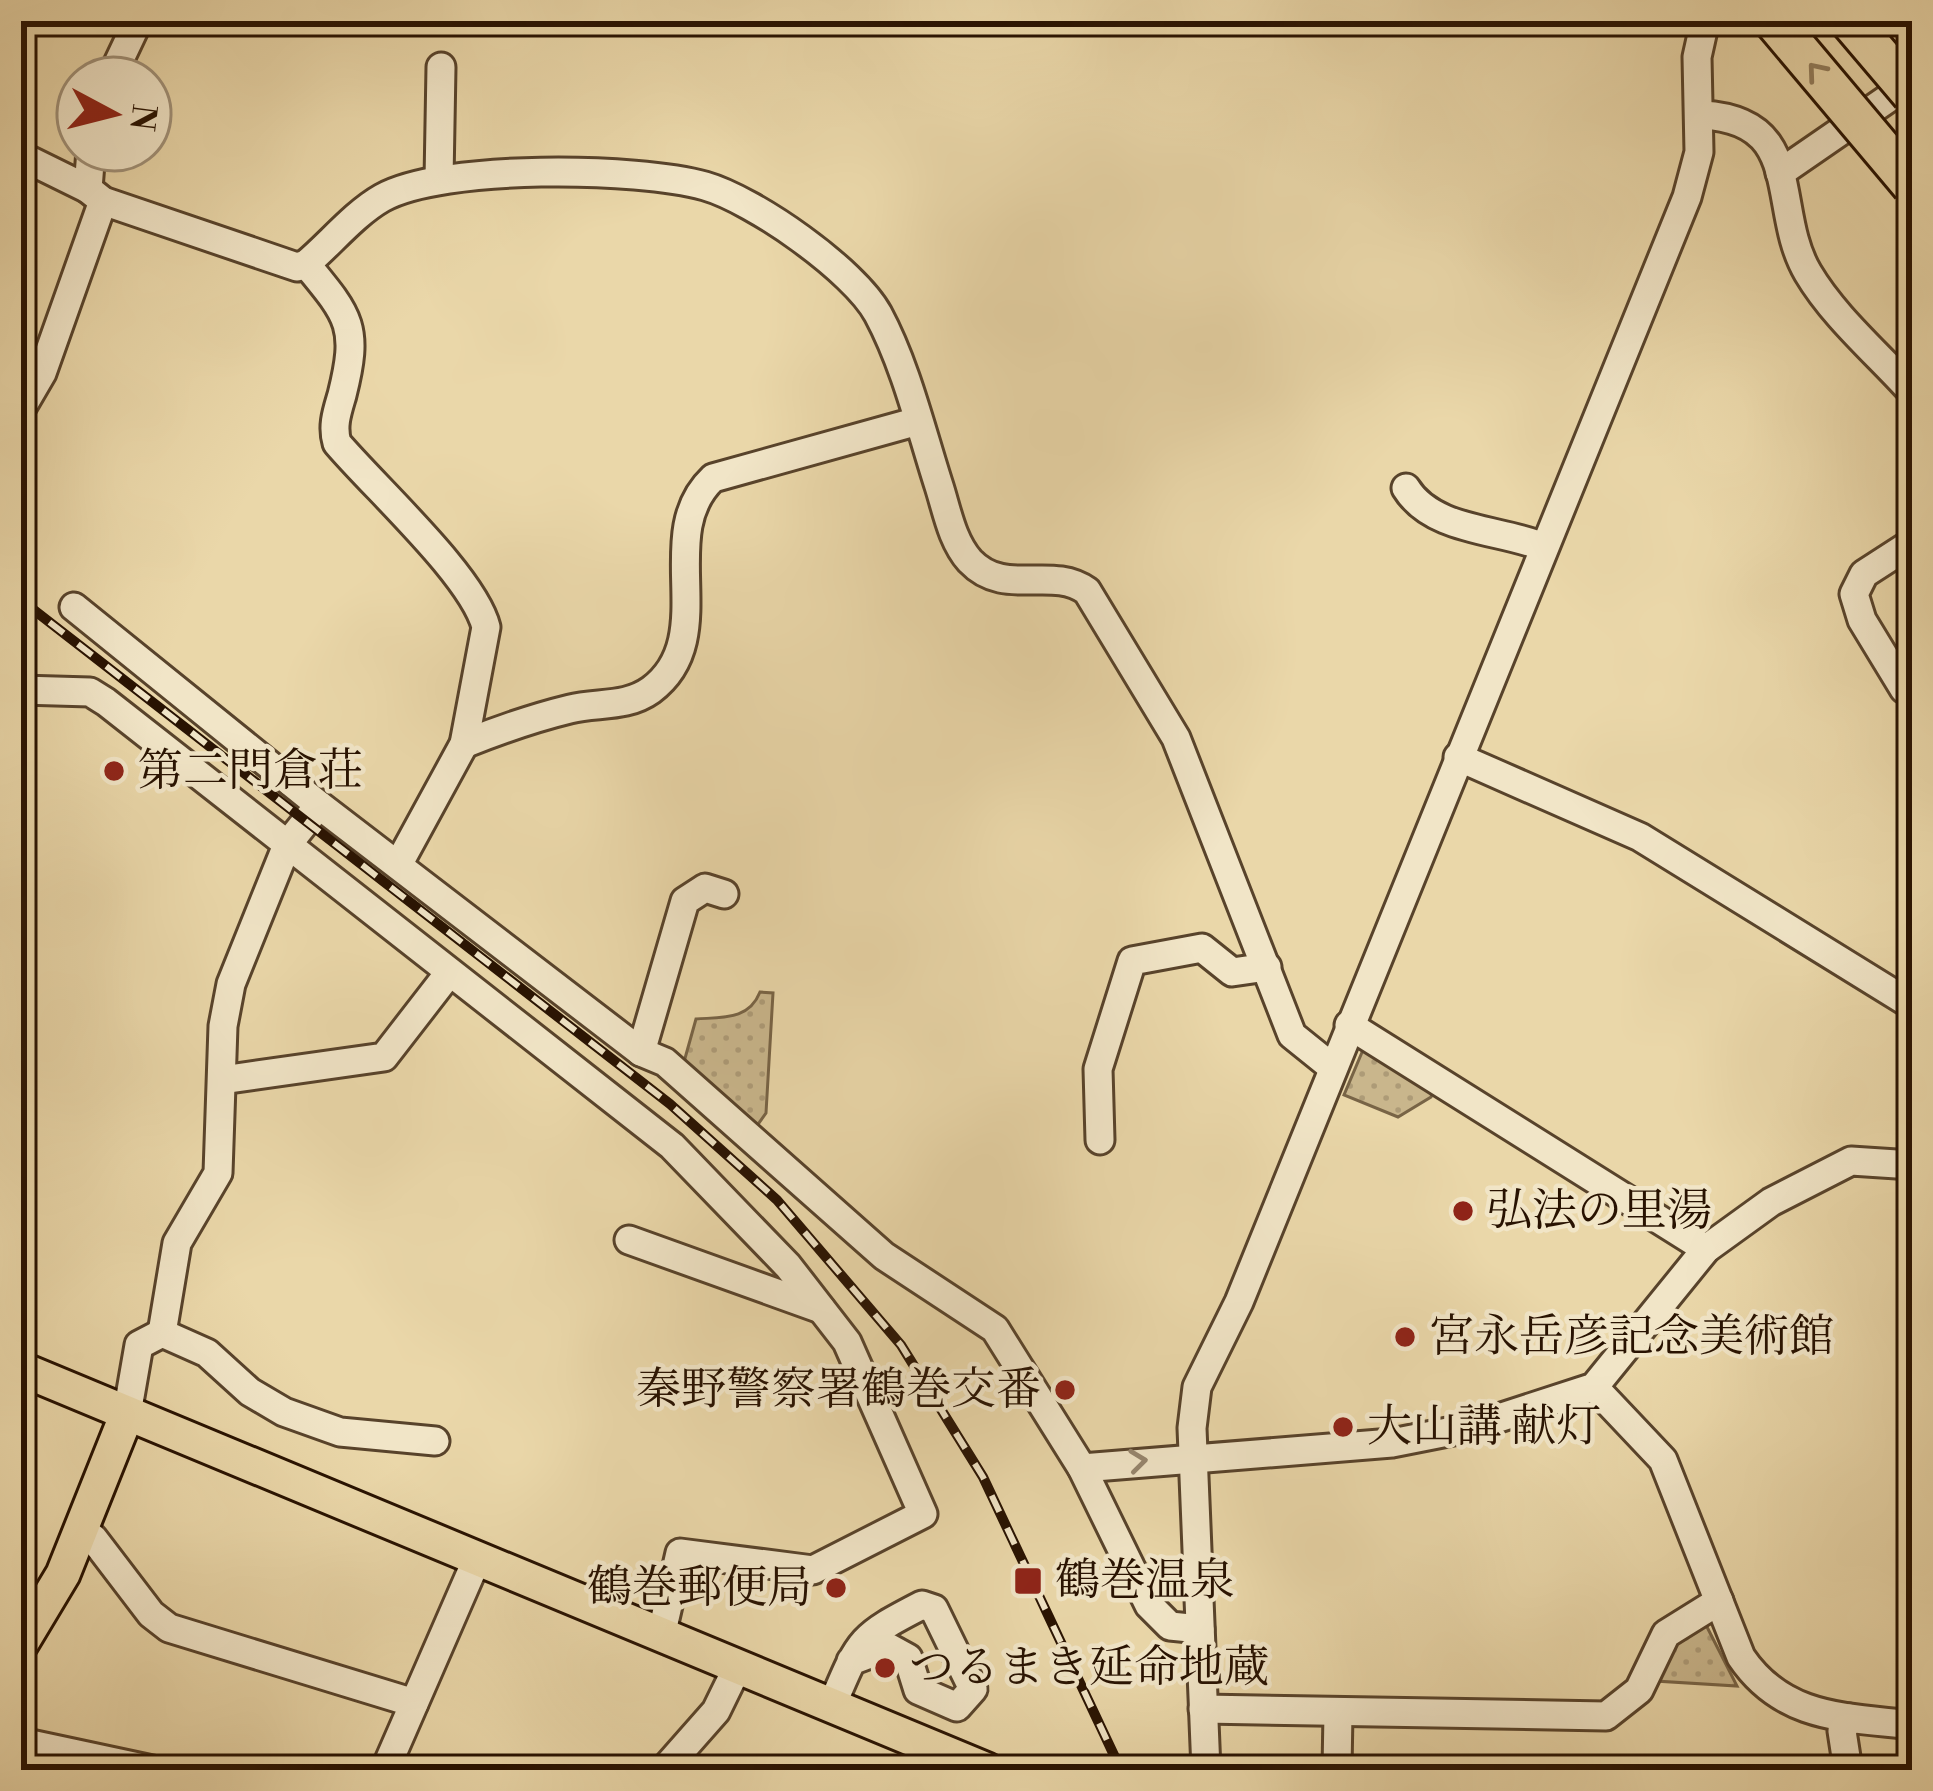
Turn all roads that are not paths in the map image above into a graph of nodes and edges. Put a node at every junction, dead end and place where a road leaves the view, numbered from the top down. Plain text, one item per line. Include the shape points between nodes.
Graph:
1 (138, 21) edge
2 (1706, 21) edge
3 (1774, 21) edge
4 (1850, 21) edge
5 (122, 54) edge
6 (441, 67) dead end
7 (1912, 82) edge
8 (1912, 94) edge
9 (1702, 115) junction
10 (21, 156) edge
11 (1780, 173) junction
12 (93, 174) edge
13 (440, 180) junction
14 (1912, 185) edge
15 (95, 195) junction
16 (307, 264) junction
17 (1912, 392) edge
18 (21, 409) edge
19 (918, 422) junction
20 (1406, 488) dead end
21 (1912, 543) edge
22 (1543, 548) junction
23 (74, 607) dead end
24 (1904, 688) dead end
25 (21, 691) edge
26 (464, 744) junction
27 (1458, 757) junction
28 (319, 805) junction
29 (287, 845) junction
30 (398, 865) junction
31 (724, 894) dead end
32 (1267, 967) junction
33 (449, 973) junction
34 (1912, 1005) edge
35 (1349, 1025) junction
36 (641, 1052) junction
37 (1333, 1068) junction
38 (222, 1080) junction
39 (1100, 1140) dead end
40 (1912, 1165) edge
41 (629, 1240) dead end
42 (1706, 1249) junction
43 (825, 1311) junction
44 (162, 1333) junction
45 (21, 1369) edge
46 (1594, 1387) junction
47 (127, 1414) junction
48 (435, 1441) dead end
49 (1193, 1456) junction
50 (1082, 1468) junction
51 (81, 1532) junction
52 (477, 1559) junction
53 (1719, 1601) junction
54 (895, 1619) junction
55 (1200, 1629) junction
56 (662, 1636) junction
57 (21, 1644) edge
58 (899, 1650) junction
59 (851, 1661) junction
60 (738, 1666) junction
61 (414, 1703) junction
62 (833, 1703) junction
63 (1204, 1709) junction
64 (1338, 1713) junction
65 (1849, 1718) junction
66 (1912, 1725) edge
67 (21, 1742) edge
68 (152, 1770) edge
69 (385, 1770) edge
70 (664, 1770) edge
71 (987, 1770) edge
72 (1206, 1770) edge
73 (1337, 1770) edge
74 (1848, 1770) edge

1 - 5 street
2 - 9 street via 1697,57
14 -> 3 highway, bridge
4 - 8 highway, bridge
6 - 13 street
7 - 11 street
9 - 11 street via 1742,119 1762,135
9 - 22 street via 1688,196
10 - 15 street
11 - 17 street via 1805,269
12 - 15 street
13 - 16 street via 380,199
13 - 19 street via 606,173 676,179 740,201 854,279 879,315
15 - 16 street
15 - 18 street via 42,373
16 - 26 street via 352,328 333,429 338,443 482,608 486,627
19 - 26 street via 713,478 697,493 688,520 687,622 668,673 633,699 525,720
19 - 32 street via 966,557 1004,580 1070,579 1087,591 1154,694
20 - 22 street via 1414,501 1480,534 1509,532
21 - 24 street via 1864,574 1854,594
22 - 27 street
23 - 28 street
25 - 29 street via 90,692
26 - 30 street
27 - 34 street via 1640,837
27 - 35 street
28 - 29 street
28 - 30 street
29 - 33 street
29 - 38 street via 231,985
30 - 36 street
31 - 36 street via 705,888 685,901
32 - 37 street via 1292,1035
32 - 39 street via 1232,972 1202,948 1132,962 1099,1070
33 - 38 street via 384,1057
33 - 43 street via 672,1146
35 - 37 street
35 - 42 street
36 - 50 street via 665,1062 884,1256 995,1329
37 - 49 street via 1197,1387
38 - 44 street via 218,1173 178,1243
40 - 42 street via 1851,1161 1828,1169
41 - 43 street
42 - 46 street
43 - 56 street via 847,1342 923,1514 813,1570 680,1553
44 - 47 street via 140,1346
44 - 48 street via 207,1353 284,1412 340,1432
45 - 47 main road
46 - 49 street via 1392,1443
46 - 53 street via 1663,1460
47 - 51 main road
47 - 52 main road
50 -> 49 street
49 - 55 street
50 - 55 street via 1157,1617
51 - 57 main road
51 - 61 street via 169,1628
52 - 56 main road
52 - 61 street
53 - 64 street via 1666,1634 1639,1690 1606,1716
53 - 65 street via 1756,1680 1811,1713
54 - 58 street
54 - 58 street via 922,1605 934,1609 973,1682 970,1697 957,1707 918,1690
54 - 59 street via 871,1631
55 - 63 street
56 - 60 main road
58 - 59 street via 878,1648
59 - 62 street
60 - 62 main road
60 - 70 street via 716,1711
61 - 69 street
62 - 71 main road
63 - 64 street
63 - 72 street
64 - 73 street
65 - 66 street
65 - 74 street
67 - 68 street

